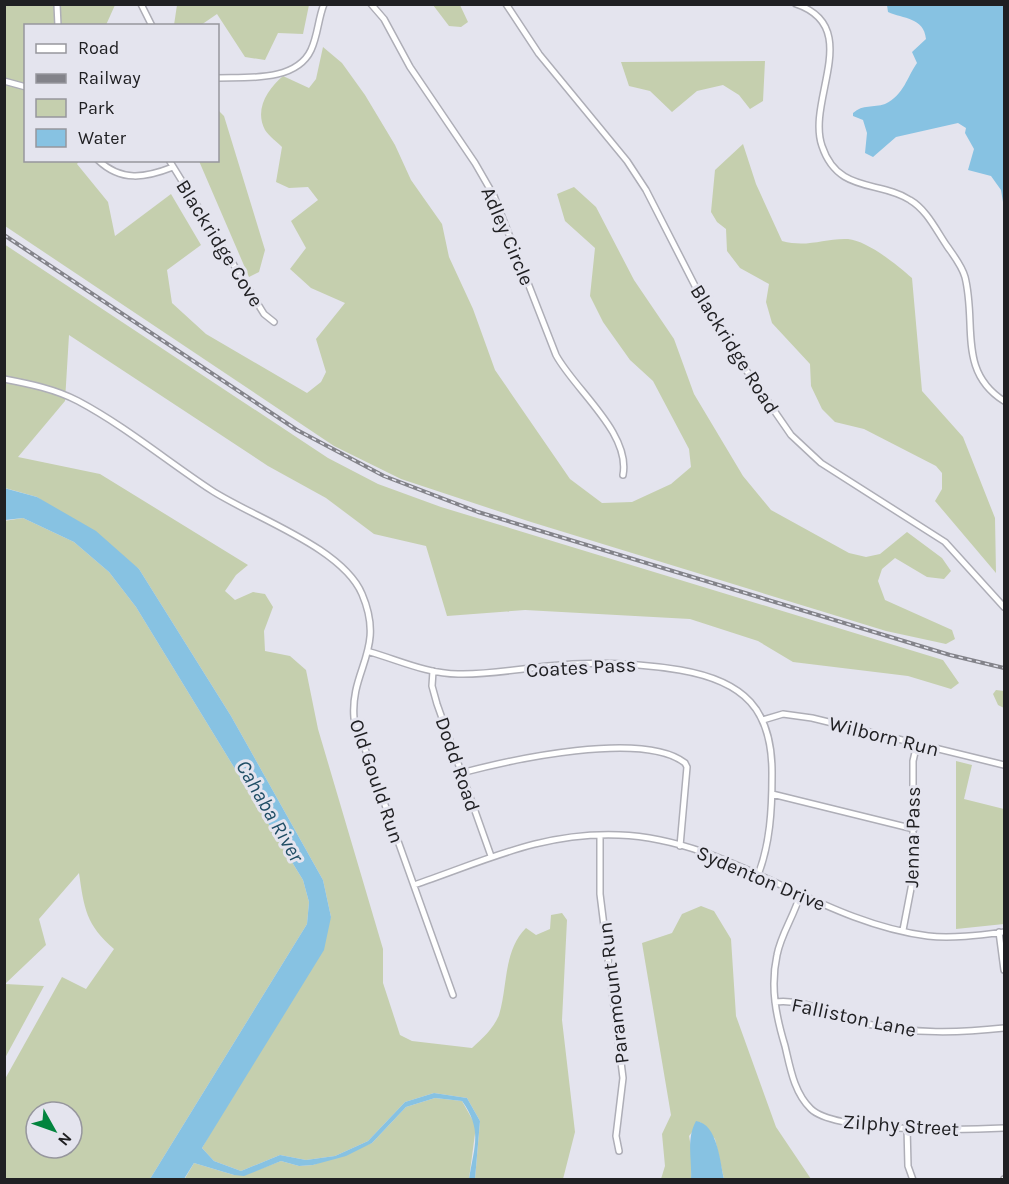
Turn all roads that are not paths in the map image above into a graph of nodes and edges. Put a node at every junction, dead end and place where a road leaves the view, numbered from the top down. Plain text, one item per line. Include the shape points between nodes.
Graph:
1 (57, 4) edge
2 (141, 4) edge
3 (324, 4) edge
4 (371, 4) edge
5 (506, 4) edge
6 (796, 4) edge
7 (57, 24) edge
8 (151, 24) edge
9 (219, 78) edge
10 (4, 81) edge
11 (24, 86) edge
12 (101, 162) edge
13 (170, 162) edge
14 (173, 167) junction
15 (274, 322) dead end
16 (4, 379) edge
17 (1005, 401) edge
18 (623, 475) dead end
19 (1005, 607) edge
20 (370, 651) junction
21 (434, 671) junction
22 (764, 720) junction
23 (917, 744) junction
24 (1005, 765) edge
25 (461, 773) junction
26 (772, 794) junction
27 (914, 829) junction
28 (600, 835) junction
29 (680, 846) junction
30 (492, 856) junction
31 (759, 875) junction
32 (414, 885) junction
33 (800, 895) junction
34 (903, 930) junction
35 (1002, 932) edge
36 (1005, 970) edge
37 (453, 995) dead end
38 (775, 1002) junction
39 (1005, 1028) edge
40 (907, 1127) junction
41 (1005, 1128) edge
42 (619, 1151) dead end
43 (913, 1179) edge

1 - 7 street
2 - 8 street
3 - 9 street via 312,48 299,65 265,76
4 - 18 street, Adley Circle via 494,196 553,348 567,374 609,426 623,462
5 - 19 street, Blackridge Road via 539,54 627,161 646,190 715,325 784,426 821,462 945,542
6 - 17 street via 821,20 831,44 819,117 826,156 849,180 905,196 927,216 964,275 973,357 979,377
10 - 11 street
12 - 14 street via 124,176 150,176
13 - 14 street, Blackridge Cove
14 - 15 street, Blackridge Cove via 264,314
16 - 20 street, Old Gould Run via 51,389 79,401 214,492 313,547 350,574 362,593 370,622
20 - 21 street, Coates Pass
20 - 32 street, Old Gould Run via 356,692 354,718
21 - 22 street, Coates Pass via 480,674 578,664 647,665 723,682 748,699
21 - 25 street, Dodd Road via 432,686
22 - 23 street, Wilborn Run via 783,714 798,716
22 - 26 street, Coates Pass via 773,755
23 - 24 street, Wilborn Run
23 - 27 street, Jenna Pass via 913,761
25 - 29 street via 521,758 585,750 626,749 674,757 687,767
25 - 30 street, Dodd Road
26 - 27 street
26 - 31 street, Coates Pass via 766,852
27 - 34 street, Jenna Pass via 913,878
28 - 29 street, Sydenton Drive via 636,836
28 - 30 street, Sydenton Drive via 529,844
28 - 42 street, Paramount Run via 600,894 623,1078 616,1136
29 - 31 street, Sydenton Drive
30 - 32 street, Sydenton Drive
31 - 33 street, Sydenton Drive
32 - 37 street, Old Gould Run
33 - 34 street, Sydenton Drive
33 - 38 street, Zilphy Street via 777,957
34 - 35 street, Sydenton Drive via 929,936
35 - 36 street
38 - 39 street, Falliston Lane via 801,1003 850,1020 906,1031 954,1033
38 - 40 street, Zilphy Street via 798,1090 809,1108 833,1120
40 - 41 street, Zilphy Street via 957,1131
40 - 43 street via 908,1166

